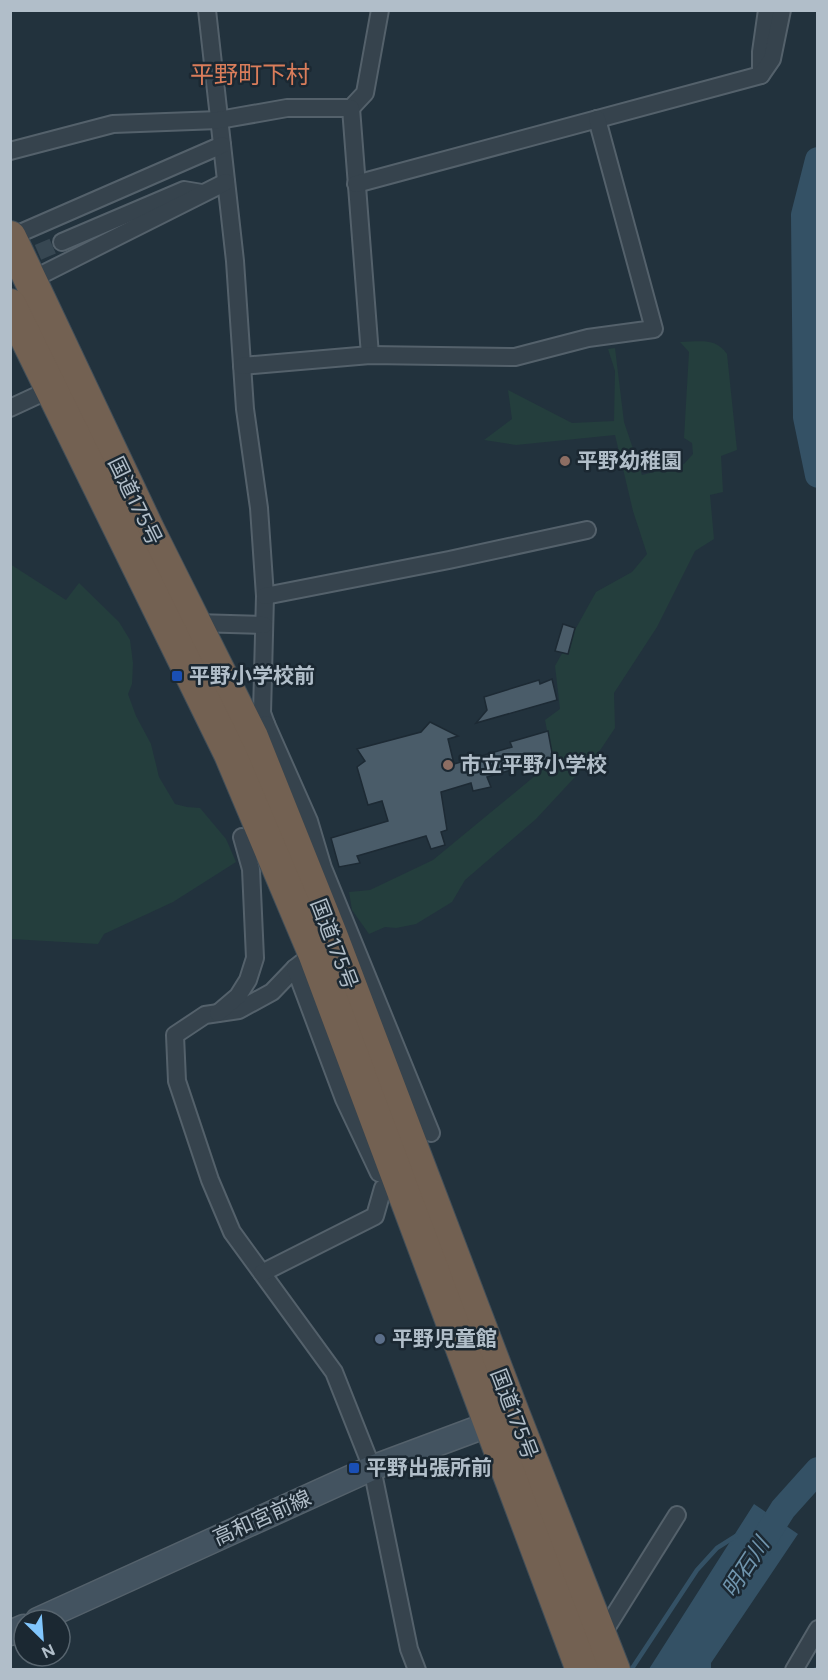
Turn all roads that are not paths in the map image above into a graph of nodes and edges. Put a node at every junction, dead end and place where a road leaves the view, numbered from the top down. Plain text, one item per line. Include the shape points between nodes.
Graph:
1 (207, 10) edge
2 (380, 10) edge
3 (766, 10) edge
4 (782, 10) edge
5 (762, 75) junction
6 (351, 108) junction
7 (597, 119) junction
8 (219, 120) junction
9 (222, 145) junction
10 (10, 151) edge
11 (226, 183) junction
12 (356, 184) junction
13 (203, 194) junction
14 (11, 237) edge
15 (62, 242) tunnel mouth
16 (31, 280) junction
17 (10, 305) edge
18 (370, 355) junction
19 (242, 366) junction
20 (51, 388) junction
21 (10, 408) edge
22 (587, 530) dead end
23 (265, 596) junction
24 (196, 623) junction
25 (264, 625) junction
26 (259, 730) junction
27 (242, 837) dead end
28 (305, 960) junction
29 (218, 1013) junction
30 (431, 1133) dead end
31 (388, 1177) junction
32 (262, 1273) junction
33 (502, 1420) junction
34 (372, 1468) junction
35 (677, 1515) dead end
36 (64, 1608) edge
37 (818, 1629) edge
38 (594, 1661) edge
39 (417, 1670) edge
40 (794, 1670) edge

1 - 8 street
2 - 6 street via 365,93
3 - 5 street
4 - 5 street via 772,60
5 - 7 street
6 - 8 street via 287,108
6 - 12 street
7 - 12 street
7 - 18 street via 654,329 588,338 515,357
8 - 9 street
8 - 10 street via 113,124
9 - 11 street
9 - 14 street
11 - 13 street
11 - 19 street
12 - 18 street
13 - 15 street via 184,190
13 - 16 street
14 - 16 highway, 国道175号
16 - 24 highway, 国道175号
17 - 20 highway, 国道175号
18 - 19 street
19 - 23 street
20 - 21 street
20 - 28 highway, 国道175号 via 230,754
22 - 23 street
23 - 25 street
24 - 25 street
24 - 26 highway, 国道175号
25 - 26 street
26 - 30 street via 309,821 323,868
26 - 33 highway, 国道175号
27 - 29 street via 251,869 255,958 238,996
28 - 29 street via 272,992 239,1010
28 - 31 highway, 国道175号
29 - 32 street via 205,1015 176,1035 177,1082 232,1232
31 - 32 street via 375,1216
31 - 33 highway, 国道175号
32 - 34 street via 334,1372
33 - 34 street, 高和宮前線
33 - 38 highway, 国道175号
34 - 36 street, 高和宮前線
34 - 39 street via 409,1649
35 - 38 street
37 - 40 street

